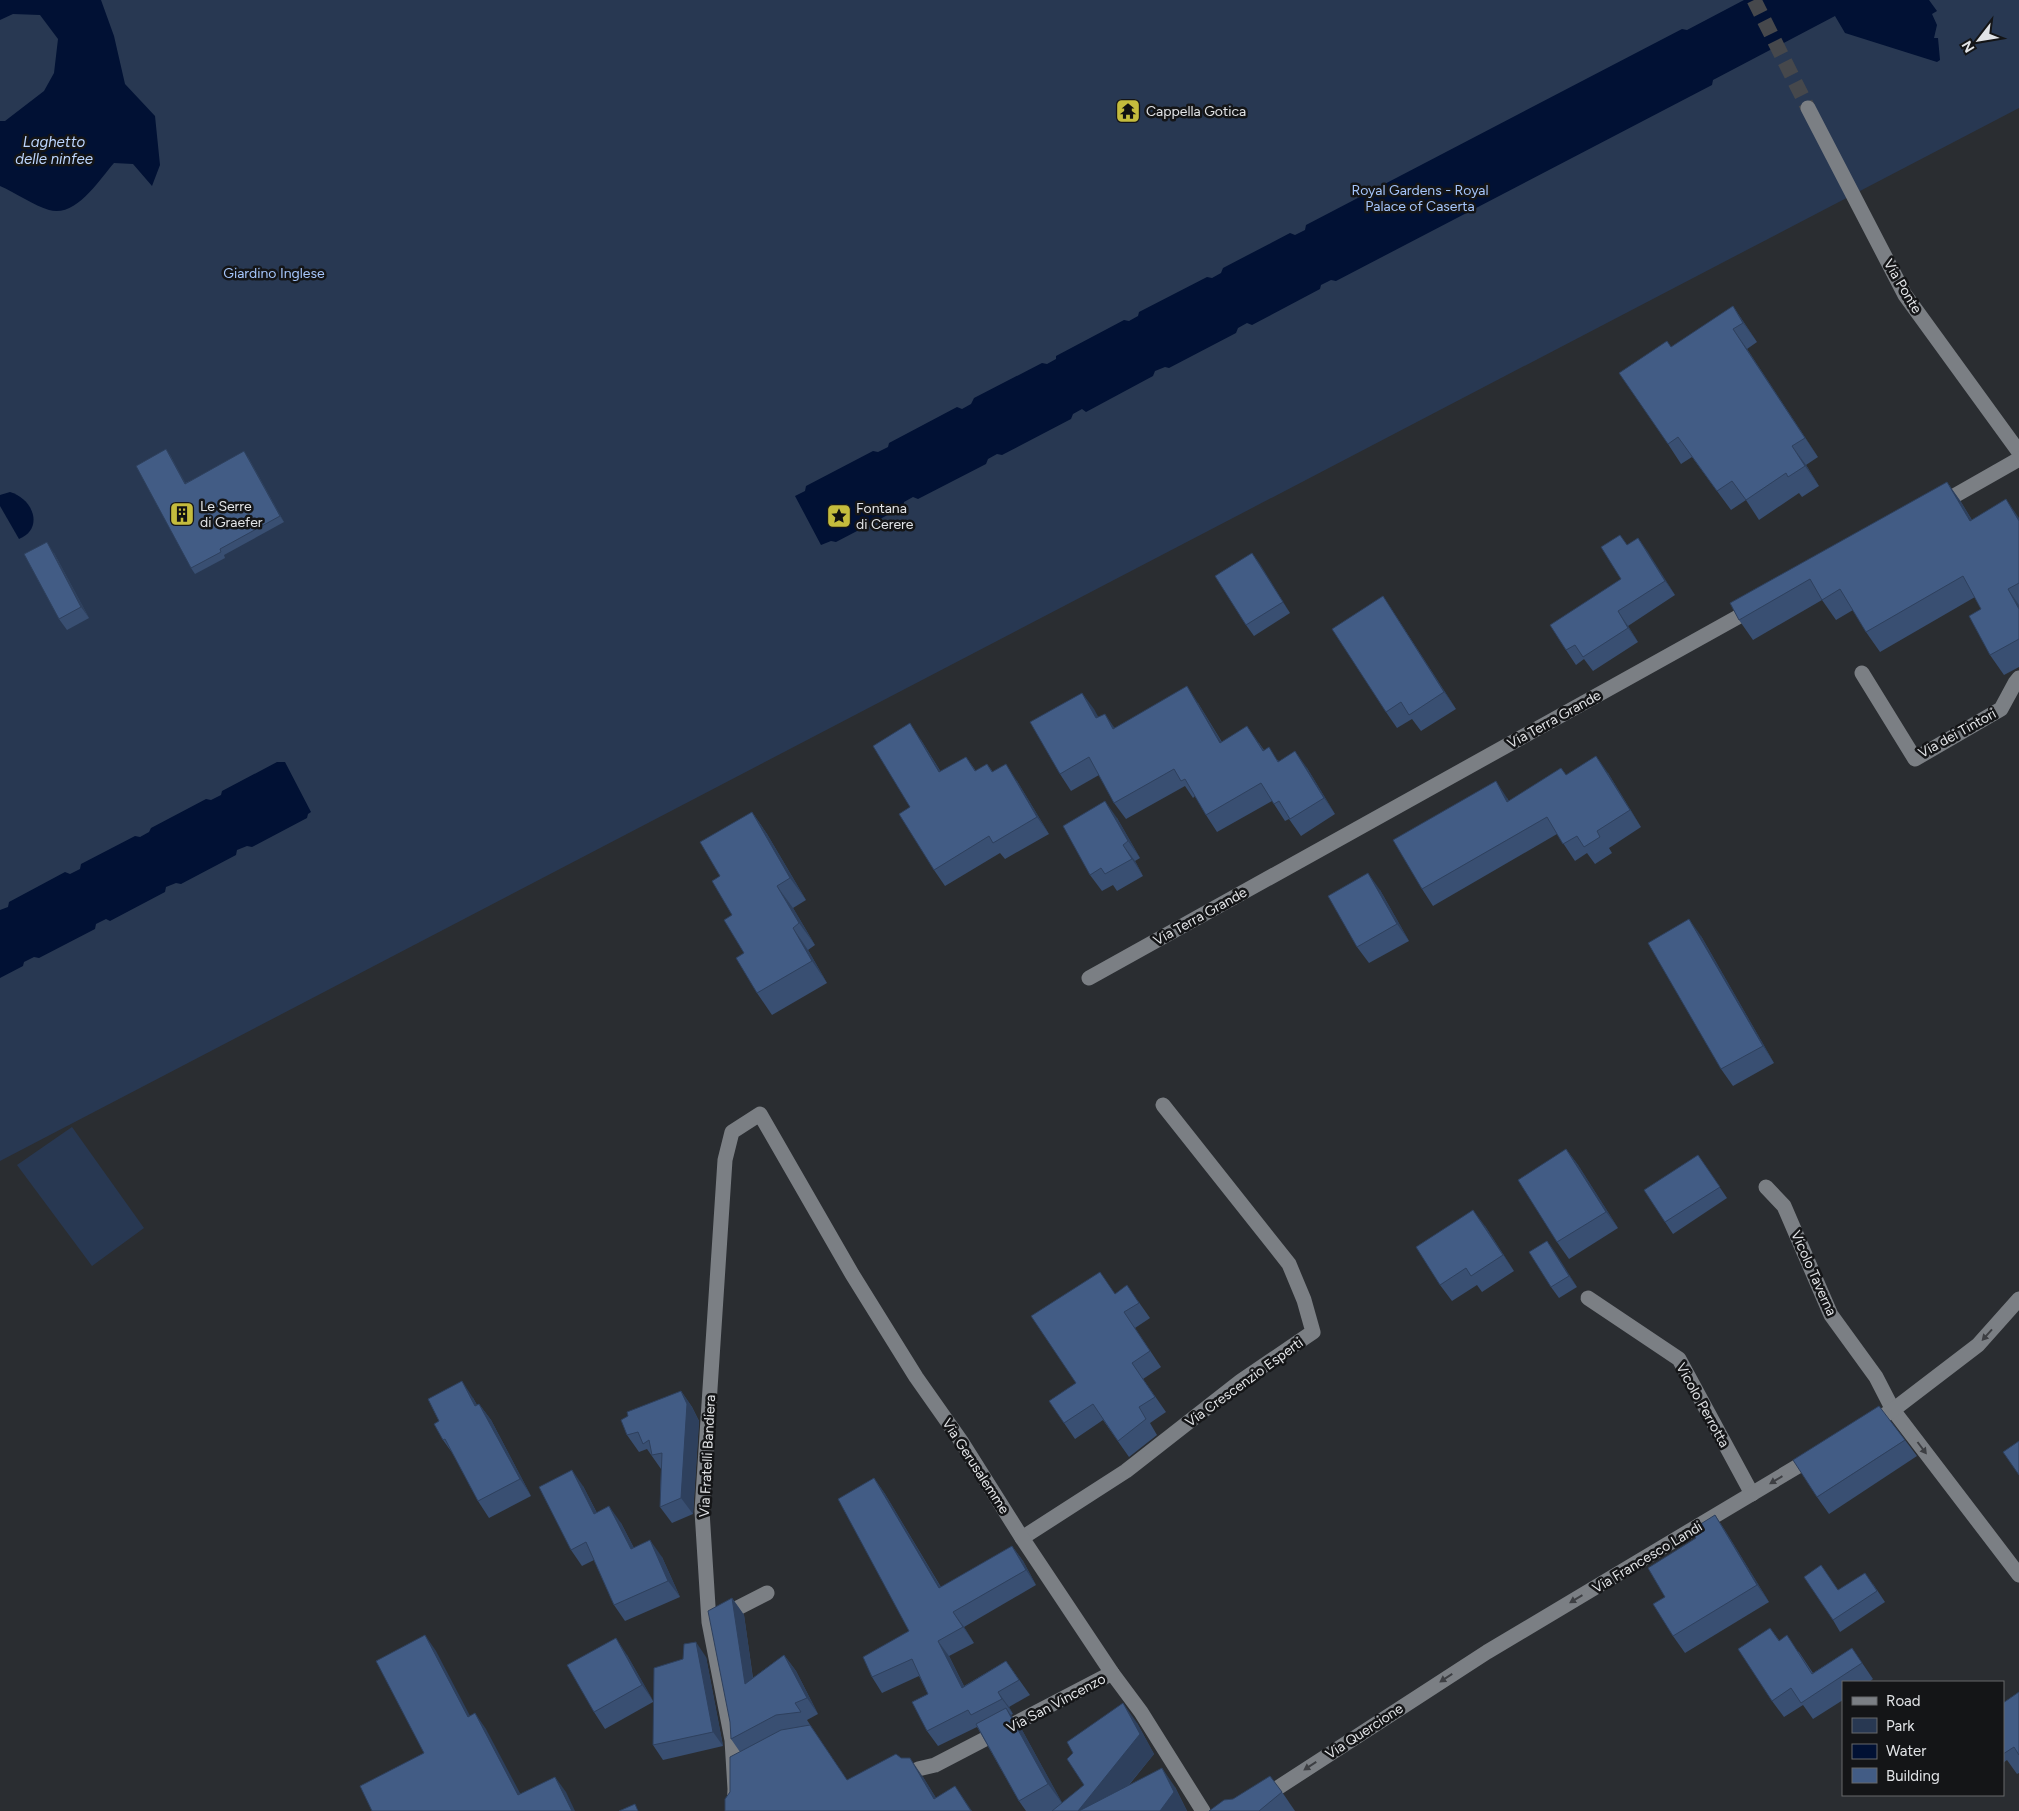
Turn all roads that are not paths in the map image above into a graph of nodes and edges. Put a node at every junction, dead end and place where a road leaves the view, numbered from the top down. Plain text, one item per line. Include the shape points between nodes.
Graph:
1 (1808, 108) tunnel mouth
2 (2019, 452) edge
3 (2019, 459) edge
4 (1926, 512) edge
5 (1764, 602) edge
6 (1862, 673) dead end
7 (2019, 678) edge
8 (1089, 978) dead end
9 (1163, 1105) dead end
10 (760, 1114) joint
11 (1766, 1187) dead end
12 (1588, 1298) dead end
13 (2019, 1299) edge
14 (1892, 1410) junction
15 (1860, 1429) edge
16 (1827, 1449) edge
17 (1752, 1494) junction
18 (1022, 1538) junction
19 (2019, 1575) edge
20 (767, 1594) dead end
21 (709, 1622) junction
22 (1487, 1652) joint
23 (1112, 1673) junction
24 (751, 1762) edge
25 (918, 1769) edge
26 (734, 1771) junction
27 (734, 1811) edge
28 (1203, 1811) edge
29 (1242, 1811) edge

1 - 2 street, Via Ponte via 1905,295
3 - 4 street
5 - 8 street, Via Terra Grande
6 - 7 street, Via dei Tintori via 1915,759 2002,709
9 - 18 street, Via Crescenzio Esperti via 1288,1264 1304,1300 1313,1332 1241,1380 1126,1470
10 - 18 street, Via Gerusalemme via 852,1274
10 - 21 street, Via Fratelli Bandiera via 732,1132 725,1160 702,1511
11 - 14 street, Vicolo Taverna via 1784,1206 1831,1315 1876,1377
12 - 17 street, Vicolo Perrotta via 1679,1358
13 -> 14 street via 1978,1345
14 - 15 street
14 -> 19 street, Vicolo Taverna
16 -> 17 street, Via Francesco Landi
17 -> 22 street, Via Francesco Landi
18 - 23 street, Via Gerusalemme
20 - 21 street
21 - 26 street, Via Fratelli Bandiera via 732,1740
22 -> 29 street, Via Quercione
23 - 25 street, Via San Vincenzo via 935,1766
23 - 28 street, Via Gerusalemme via 1141,1712
24 - 26 street
26 - 27 street, Via Fratelli Bandiera

